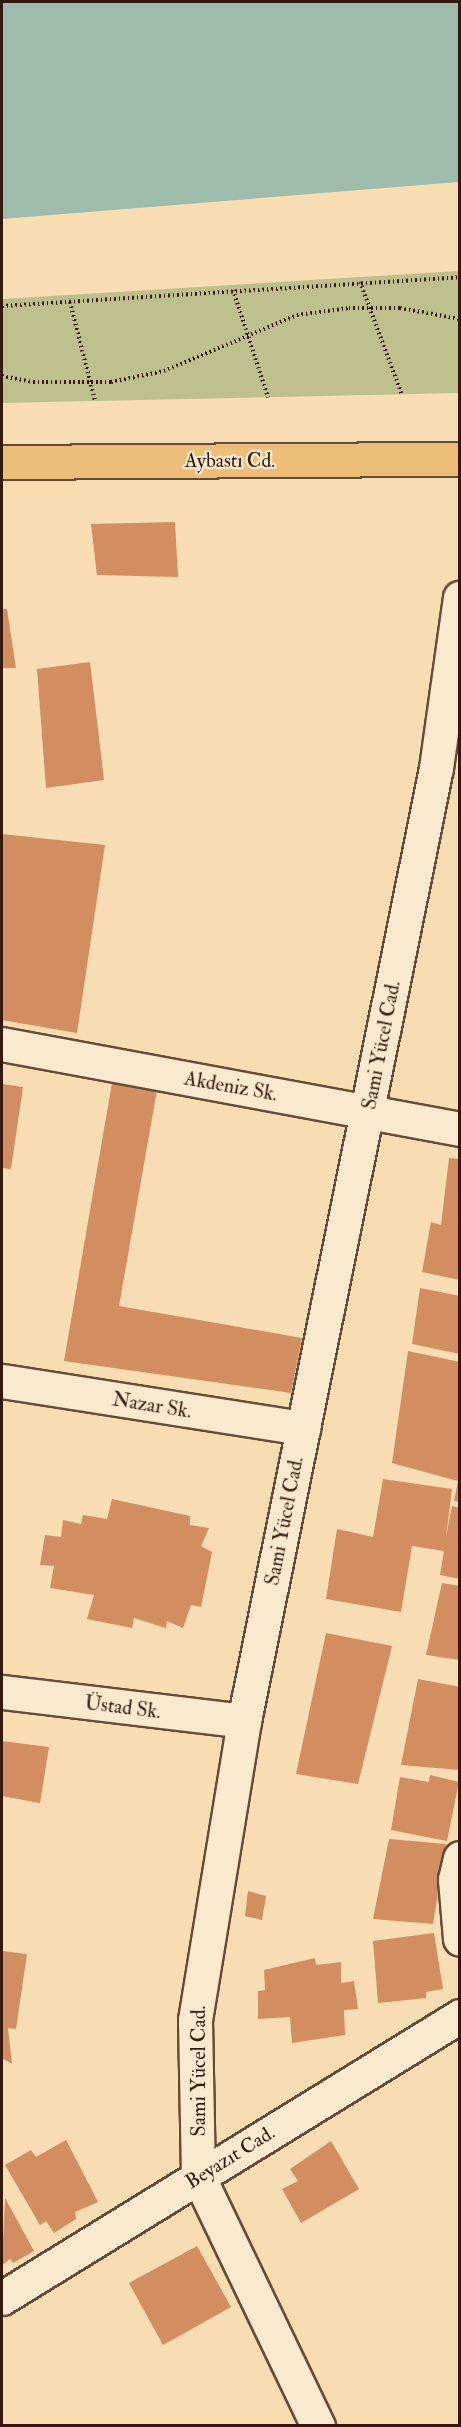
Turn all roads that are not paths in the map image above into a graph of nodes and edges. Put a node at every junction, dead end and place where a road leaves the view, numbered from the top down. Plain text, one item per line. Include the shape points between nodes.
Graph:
1 (459, 459) edge
2 (2, 462) edge
3 (459, 598) edge
4 (2, 1044) edge
5 (368, 1111) junction
6 (459, 1129) edge
7 (2, 1381) edge
8 (303, 1428) junction
9 (2, 1692) edge
10 (244, 1721) junction
11 (459, 1858) edge
12 (459, 1939) edge
13 (459, 2016) edge
14 (198, 2176) junction
15 (2, 2298) edge
16 (318, 2426) edge

1 - 2 main road, Aybastı Cd.
3 - 5 street, Sami Yücel Cad. via 436,768
4 - 5 street, Akdeniz Sk.
5 - 6 street, Akdeniz Sk.
5 - 8 street, Sami Yücel Cad.
7 - 8 street, Nazar Sk.
8 - 10 street, Sami Yücel Cad.
9 - 10 street, Üstad Sk.
10 - 14 street, Sami Yücel Cad. via 195,2020
11 - 12 street via 455,1879
13 - 14 street, Beyazıt Cad.
14 - 15 street, Beyazıt Cad.
14 - 16 street, Sami Yücel Cad.

